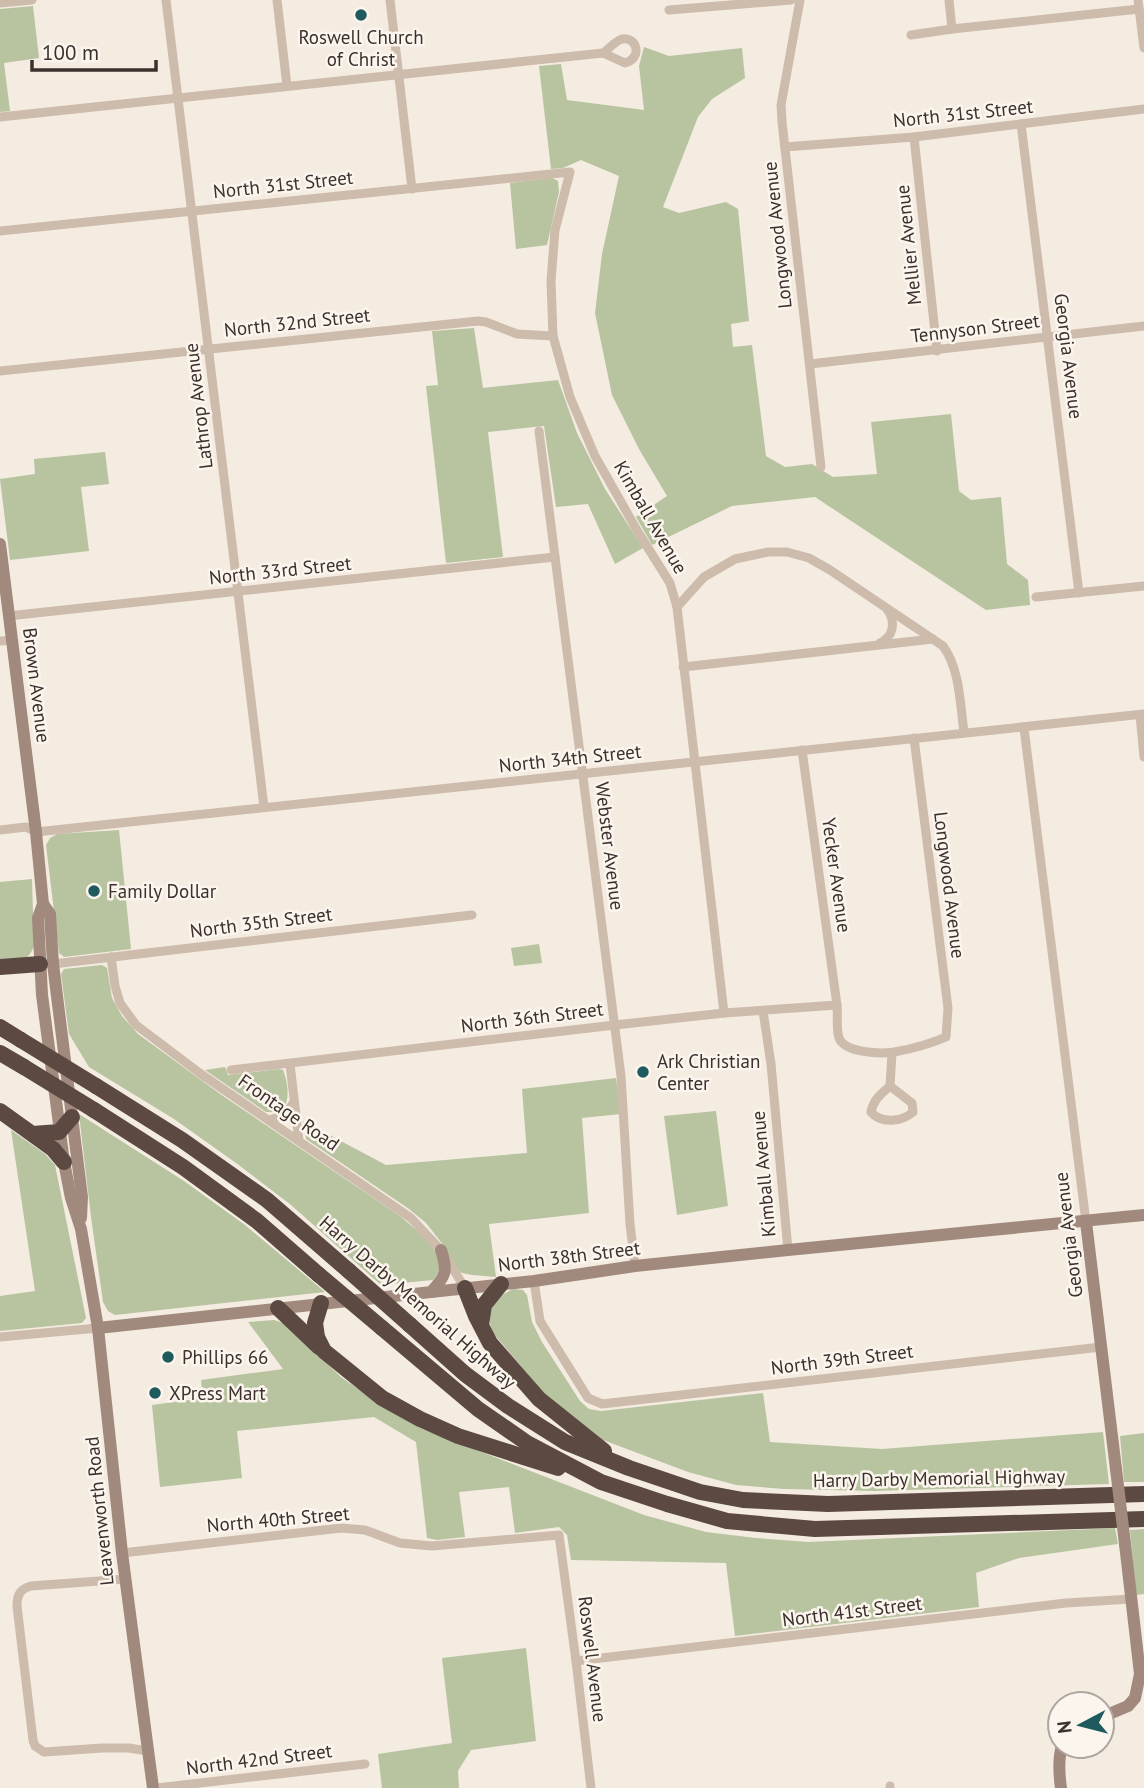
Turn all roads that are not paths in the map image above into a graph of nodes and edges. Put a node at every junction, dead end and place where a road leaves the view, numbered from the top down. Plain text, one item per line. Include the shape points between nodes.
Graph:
1 (32, 0) edge
2 (166, 0) edge
3 (277, 0) edge
4 (390, 0) edge
5 (792, 0) edge
6 (800, 0) edge
7 (949, 0) edge
8 (0, 4) edge
9 (1138, 4) edge
10 (669, 10) dead end
11 (952, 29) junction
12 (911, 35) dead end
13 (1144, 48) edge
14 (603, 53) dead end
15 (399, 74) junction
16 (287, 86) junction
17 (178, 99) junction
18 (1144, 109) edge
19 (0, 117) edge
20 (1021, 124) junction
21 (914, 136) junction
22 (785, 147) junction
23 (570, 172) joint
24 (412, 188) junction
25 (192, 211) junction
26 (0, 231) edge
27 (1144, 326) edge
28 (554, 336) junction
29 (1048, 337) junction
30 (209, 348) junction
31 (937, 351) junction
32 (810, 364) junction
33 (0, 371) edge
34 (539, 431) dead end
35 (821, 467) dead end
36 (0, 544) edge
37 (555, 557) junction
38 (1144, 586) edge
39 (238, 592) junction
40 (1079, 593) junction
41 (1036, 597) dead end
42 (677, 607) junction
43 (887, 607) junction
44 (8, 616) junction
45 (933, 639) junction
46 (6, 641) edge
47 (877, 645) junction
48 (683, 667) junction
49 (1142, 714) edge
50 (1024, 728) junction
51 (964, 733) junction
52 (914, 738) junction
53 (802, 750) junction
54 (1144, 757) edge
55 (694, 762) junction
56 (583, 775) junction
57 (264, 807) junction
58 (0, 830) edge
59 (36, 832) junction
60 (472, 915) dead end
61 (111, 957) junction
62 (47, 964) junction
63 (0, 967) edge
64 (837, 1005) junction
65 (763, 1012) junction
66 (724, 1013) junction
67 (615, 1025) junction
68 (0, 1027) edge
69 (0, 1052) edge
70 (892, 1053) junction
71 (290, 1064) junction
72 (231, 1070) dead end
73 (890, 1086) junction
74 (294, 1102) junction
75 (0, 1111) edge
76 (72, 1117) junction
77 (269, 1120) junction
78 (59, 1132) junction
79 (33, 1134) junction
80 (299, 1141) junction
81 (64, 1162) junction
82 (1144, 1215) edge
83 (1086, 1222) junction
84 (81, 1229) junction
85 (441, 1250) junction
86 (788, 1250) junction
87 (635, 1266) junction
88 (534, 1281) junction
89 (502, 1284) junction
90 (465, 1288) junction
91 (431, 1292) junction
92 (321, 1303) junction
93 (278, 1308) junction
94 (481, 1325) junction
95 (98, 1328) junction
96 (0, 1337) edge
97 (1101, 1347) junction
98 (324, 1351) junction
99 (629, 1468) junction
100 (601, 1482) junction
101 (1144, 1494) edge
102 (1144, 1519) edge
103 (559, 1535) joint
104 (122, 1553) junction
105 (126, 1579) junction
106 (1131, 1599) junction
107 (576, 1661) junction
108 (1116, 1711) edge
109 (148, 1751) junction
110 (1060, 1760) edge
111 (365, 1764) dead end
112 (155, 1788) edge
113 (591, 1788) edge
114 (1061, 1788) edge

1 - 8 street
2 - 17 street, Lathrop Avenue
3 - 16 street
4 - 15 street
5 - 10 street
6 - 22 street, Longwood Avenue via 781,106
7 - 11 street
9 - 11 street
9 - 13 street
11 - 12 street
14 - 15 street
15 - 16 street
15 - 24 street
16 - 17 street
17 - 19 street
17 - 25 street, Lathrop Avenue
18 - 20 street, North 31st Street
20 - 21 street, North 31st Street
20 - 29 street, Georgia Avenue
21 - 22 street, North 31st Street
21 - 31 street, Mellier Avenue
22 - 32 street, Longwood Avenue
23 - 24 street, North 31st Street
23 - 28 street, Kimball Avenue via 555,230 551,281
24 - 25 street, North 31st Street
25 - 26 street, North 31st Street
25 - 30 street, Lathrop Avenue
27 - 29 street, Tennyson Street
28 - 30 street, North 32nd Street via 517,334 478,321
28 - 42 street, Kimball Avenue via 570,397 595,456 670,583
29 - 31 street, Tennyson Street
29 - 40 street, Georgia Avenue
30 - 33 street, North 32nd Street
30 - 39 street, Lathrop Avenue
31 - 32 street, Tennyson Street
32 - 35 street, Longwood Avenue
34 - 37 street, Webster Avenue
36 - 44 street, Brown Avenue
37 - 39 street, North 33rd Street
37 - 56 street, Webster Avenue
38 - 40 street
39 - 44 street, North 33rd Street
39 - 57 street, Lathrop Avenue
40 - 41 street
42 - 43 street via 705,577 736,559 787,552 809,558
42 - 48 street, Kimball Avenue
43 - 45 street
43 - 47 street via 892,631
44 - 46 street, Brown Avenue
45 - 47 street
45 - 51 street via 950,655 955,669
46 - 59 street, Brown Avenue
47 - 48 street
48 - 55 street, Kimball Avenue
49 - 50 street, North 34th Street
49 - 54 street
50 - 51 street, North 34th Street
50 - 83 street, Georgia Avenue
51 - 52 street, North 34th Street
52 - 53 street, North 34th Street
52 - 70 street, Longwood Avenue via 948,1008 946,1037
53 - 55 street, North 34th Street
53 - 64 street, Yecker Avenue
55 - 56 street, North 34th Street
55 - 66 street, Kimball Avenue
56 - 57 street, North 34th Street
56 - 67 street, Webster Avenue
57 - 59 street, North 34th Street
58 - 59 street, North 34th Street via 26,827
59 - 62 street, Leavenworth Road via 43,904 38,918
60 - 61 street, North 35th Street
61 - 62 street, North 35th Street
61 - 77 street, Frontage Road via 120,1003 136,1025
62 - 63 highway
62 - 76 street, Leavenworth Road
62 - 78 street, Leavenworth Road
64 - 65 street, North 36th Street
64 - 70 street, Yecker Avenue via 839,1038 844,1045
65 - 66 street, North 36th Street
65 - 86 street, Kimball Avenue
66 - 67 street, North 36th Street
67 - 71 street, North 36th Street
67 - 87 street, Webster Avenue
68 - 99 highway, Harry Darby Memorial Highway, bridge via 182,1140 267,1200 465,1374 508,1406 565,1442
69 - 100 highway, Harry Darby Memorial Highway, bridge via 183,1167 257,1221 478,1409 527,1443
70 - 73 street
71 - 72 street, North 36th Street
71 - 74 street
73 - 73 street via 870,1112 884,1121 907,1118 913,1112 912,1102
74 - 77 street via 284,1115
74 - 80 street
75 - 79 highway
76 - 78 highway
76 - 84 street, Leavenworth Road via 82,1197
77 - 80 street, Frontage Road
78 - 79 highway
78 - 81 street, Leavenworth Road
79 - 81 highway
80 - 85 street, Frontage Road via 411,1218
81 - 84 street, Leavenworth Road
82 - 83 street, North 38th Street
83 - 86 street, North 38th Street
83 - 97 street, Georgia Avenue
84 - 95 street, Leavenworth Road
85 - 90 street, Frontage Road
85 - 91 street via 445,1271
86 - 87 street, North 38th Street
87 - 88 street, North 38th Street
88 - 89 street, North 38th Street
88 - 97 street, North 39th Street via 540,1321 588,1398 603,1404
89 - 90 street, North 38th Street
89 - 94 highway via 484,1305
90 - 91 street, North 38th Street
90 - 94 highway
91 - 92 street, North 38th Street
92 - 93 street, North 38th Street
92 - 98 highway via 315,1323
93 - 95 street, North 38th Street
93 - 98 highway
94 - 99 highway via 490,1343 539,1399
95 - 96 street, North 38th Street
95 - 104 street, Leavenworth Road
97 - 106 street, Georgia Avenue, bridge
98 - 100 highway via 382,1398 420,1419 458,1436
99 - 101 highway, Harry Darby Memorial Highway via 701,1492 743,1500 828,1504
100 - 102 highway, Harry Darby Memorial Highway via 727,1521 816,1529
103 - 104 street, North 40th Street via 432,1546 341,1528
103 - 107 street, Roswell Avenue
104 - 105 street, Leavenworth Road
105 - 109 street, Leavenworth Road
105 - 109 street via 31,1586 20,1592 17,1605 33,1740 44,1752
106 - 107 street, North 41st Street
106 - 108 street, Georgia Avenue via 1140,1674 1135,1698
107 - 113 street, Roswell Avenue
109 - 112 street, Leavenworth Road
110 - 114 street
111 - 112 street, North 42nd Street

